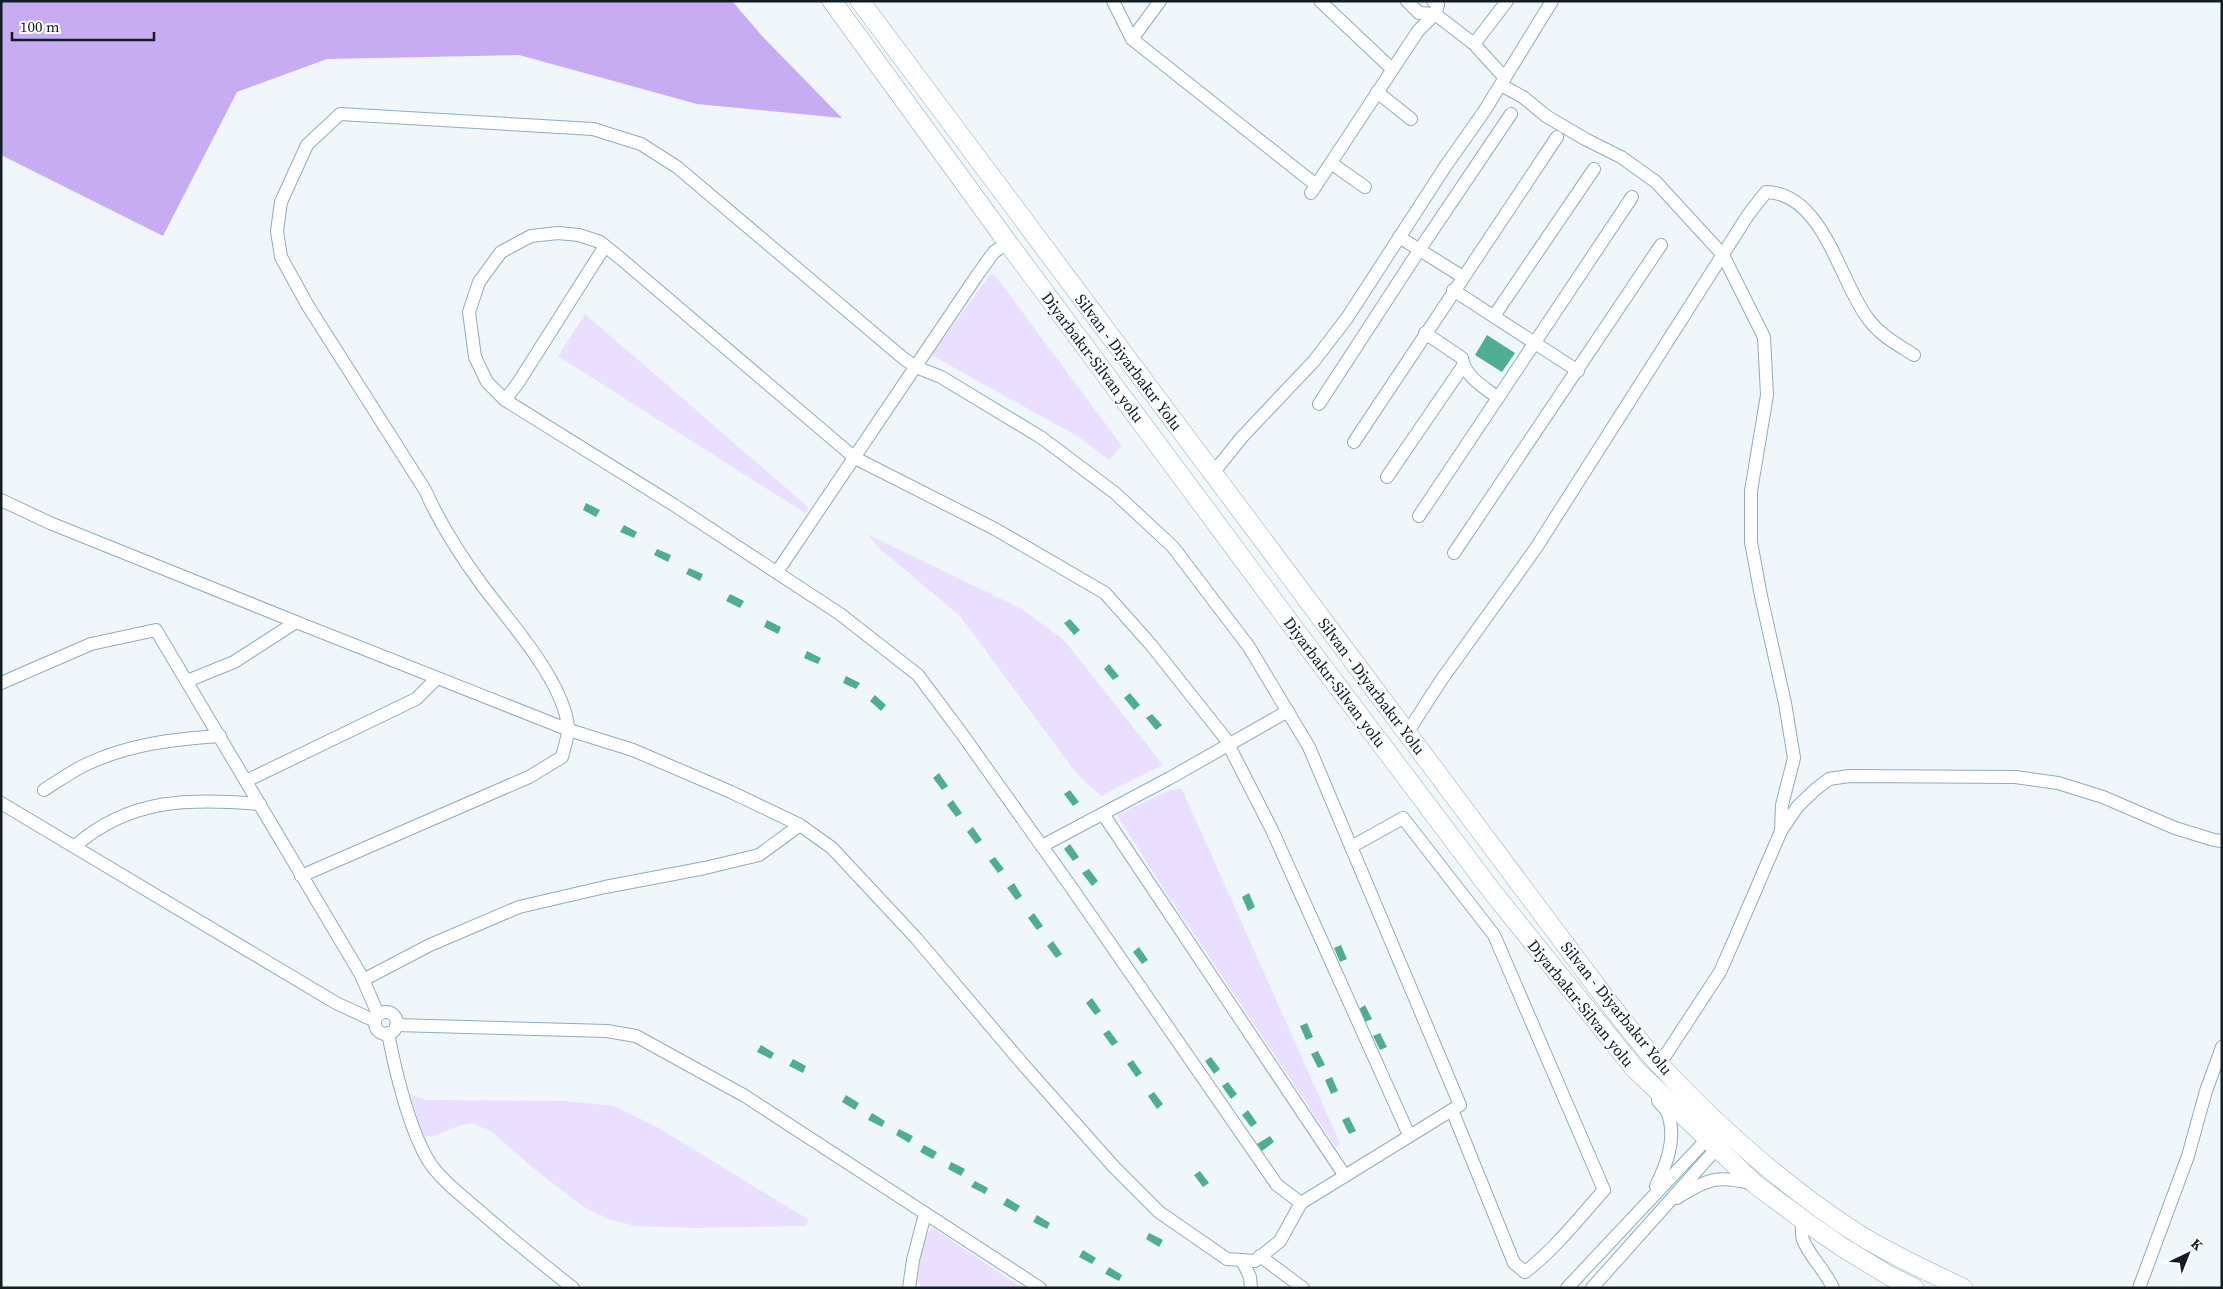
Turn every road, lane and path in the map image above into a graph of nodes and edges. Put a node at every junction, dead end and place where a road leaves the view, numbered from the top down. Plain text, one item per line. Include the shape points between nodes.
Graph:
1 (832, 1) edge
2 (860, 1) edge
3 (1113, 1) edge
4 (1160, 1) edge
5 (1320, 1) edge
6 (1407, 1) edge
7 (1434, 1) edge
8 (1506, 1) edge
9 (1552, 1) edge
10 (1435, 14) junction
11 (1132, 39) junction
12 (1474, 44) junction
13 (1392, 69) junction
14 (1503, 82) junction
15 (1377, 92) junction
16 (1512, 114) dead end
17 (1412, 119) dead end
18 (1557, 137) dead end
19 (1330, 163) junction
20 (1594, 169) dead end
21 (1365, 187) dead end
22 (1632, 197) dead end
23 (1399, 237) junction
24 (1008, 243) junction
25 (1661, 245) dead end
26 (605, 246) junction
27 (1420, 249) junction
28 (1723, 255) junction
29 (1463, 277) junction
30 (1453, 290) junction
31 (1494, 316) junction
32 (1425, 334) junction
33 (1536, 343) junction
34 (1914, 355) dead end
35 (1463, 366) junction
36 (916, 367) junction
37 (1578, 371) junction
38 (1498, 398) junction
39 (505, 400) junction
40 (1318, 404) dead end
41 (1354, 442) dead end
42 (855, 458) junction
43 (1213, 473) junction
44 (1387, 477) dead end
45 (1, 500) edge
46 (1419, 516) dead end
47 (1454, 552) dead end
48 (777, 572) junction
49 (296, 622) junction
50 (436, 678) junction
51 (187, 682) junction
52 (1, 683) edge
53 (1288, 711) junction
54 (569, 730) junction
55 (1407, 733) junction
56 (220, 736) junction
57 (1229, 745) junction
58 (246, 781) junction
59 (44, 790) dead end
60 (1, 803) edge
61 (260, 804) junction
62 (1103, 814) junction
63 (800, 825) junction
64 (1781, 831) junction
65 (2222, 841) edge
66 (75, 846) junction
67 (1042, 846) junction
68 (1351, 847) junction
69 (301, 876) junction
70 (363, 980) junction
71 (377, 1018) junction
72 (392, 1029) junction
73 (2222, 1047) edge
74 (1660, 1065) junction
75 (1635, 1069) junction
76 (1452, 1110) junction
77 (1409, 1135) junction
78 (1712, 1143) junction
79 (1345, 1176) junction
80 (1756, 1185) junction
81 (1651, 1198) junction
82 (1301, 1203) junction
83 (1660, 1209) junction
84 (925, 1214) junction
85 (1802, 1219) junction
86 (1260, 1256) junction
87 (1242, 1260) junction
88 (573, 1288) edge
89 (909, 1288) edge
90 (1040, 1288) edge
91 (1251, 1288) edge
92 (1303, 1288) edge
93 (1567, 1288) edge
94 (1592, 1288) edge
95 (1833, 1288) edge
96 (1914, 1288) edge
97 (1963, 1288) edge
98 (2139, 1288) edge

1 - 24 highway, Diyarbakır-Silvan yolu
2 - 43 highway, Silvan - Diyarbakır Yolu
3 - 11 street
4 - 11 street
5 - 13 street
6 - 10 street via 1419,13
7 - 10 street via 1438,5
8 - 12 street
9 - 14 street
10 - 12 street
10 - 13 street via 1418,31
11 - 19 street via 1313,189
12 - 14 street
13 - 15 street
14 - 23 street
14 - 28 street via 1546,116 1621,157 1656,182
15 - 17 street
15 - 19 street
16 - 27 street
18 - 29 street
19 - 21 street
20 - 31 street
22 - 33 street
23 - 27 street
23 - 43 street via 1347,318 1314,361
24 - 36 street via 994,252
24 - 75 highway, Diyarbakır-Silvan yolu via 1494,894
25 - 37 street
26 - 39 street
26 - 39 street via 579,235 531,236 501,252 479,282 469,312 475,358 487,382
26 - 42 street via 682,308
27 - 29 street
27 - 40 street
28 - 34 street via 1766,192 1778,192 1798,205 1821,228 1868,319 1886,338
28 - 55 street via 1536,548
28 - 64 street via 1764,338 1767,395 1751,491 1751,542 1794,758 1782,805
29 - 30 street
30 - 31 street
30 - 32 street
31 - 33 street
32 - 35 street via 1462,358
32 - 41 street
33 - 37 street
33 - 38 street
35 - 38 street via 1469,375
35 - 44 street
36 - 42 street
36 - 53 street via 941,377 1042,438 1115,493 1173,548 1249,648
36 - 54 street via 678,167 641,144 592,129 340,114 307,145 281,202 277,231 282,257 313,314 425,490 438,519 516,627 554,687
37 - 47 street
38 - 46 street
39 - 48 street
42 - 48 street
42 - 57 street via 995,529 1105,593 1152,646
43 - 55 highway, Silvan - Diyarbakır Yolu
45 - 49 street via 50,523
48 - 67 street via 846,618 918,675
49 - 50 street
49 - 51 street via 234,662
50 - 54 street
50 - 58 street via 416,699
51 - 52 street via 156,630 91,644
51 - 56 street
53 - 57 street
53 - 68 street via 1309,747
54 - 63 street via 633,750
54 - 69 street via 562,757 528,777
55 - 74 highway, Silvan - Diyarbakır Yolu via 1615,1011
56 - 58 street
56 - 59 street via 172,739 133,748 88,764
57 - 62 street
57 - 77 street via 1272,830
58 - 61 street
60 - 66 street
61 - 66 street via 177,802 141,808 91,832
61 - 69 street
62 - 67 street
62 - 79 street
63 - 70 street via 759,855 519,908 430,945
63 - 87 street via 832,848 916,938 1033,1076 1159,1212 1227,1259
64 - 65 street via 1798,806 1829,779 1849,776 2015,777 2058,783 2103,797 2175,828
64 - 74 street via 1720,972
66 - 71 street via 336,1003
67 - 82 street via 1277,1185
68 - 76 street via 1460,1105
68 - 76 street via 1403,818 1494,935 1604,1190 1525,1272 1514,1263
69 - 70 street
70 - 71 street
71 - 72 street via 378,1031
71 - 72 street via 385,1012 392,1014 396,1019
72 - 84 street via 607,1030 636,1036 745,1096
72 - 88 street via 392,1054 417,1140 429,1162 458,1192
73 - 98 street via 2188,1156
74 - 97 highway, Silvan - Diyarbakır Yolu via 1742,1144 1812,1203 1902,1259
75 - 78 highway, Diyarbakır-Silvan yolu
75 - 81 street via 1669,1115 1672,1133 1663,1172
76 - 77 street
77 - 79 street
78 - 80 highway, Diyarbakır-Silvan yolu
78 - 81 street
78 - 83 street
79 - 82 street
80 - 83 street via 1730,1178 1718,1179 1699,1184
80 - 85 highway, Diyarbakır-Silvan yolu
81 - 93 street
82 - 86 street via 1280,1241
83 - 94 street
84 - 89 street
84 - 90 street
85 - 95 street via 1802,1238
85 - 96 highway, Diyarbakır-Silvan yolu via 1888,1275
86 - 87 street via 1255,1261
86 - 92 street
87 - 91 street

